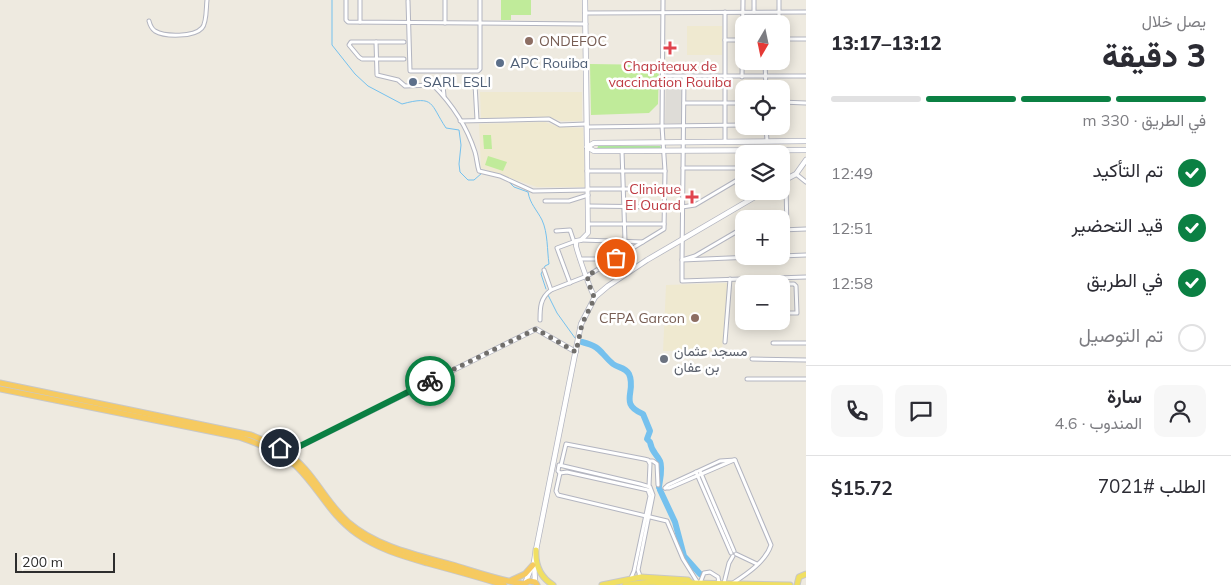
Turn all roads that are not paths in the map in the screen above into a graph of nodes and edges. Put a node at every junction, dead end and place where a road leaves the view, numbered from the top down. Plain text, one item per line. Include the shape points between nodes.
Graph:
1 (207, 0) edge
2 (346, 0) edge
3 (360, 0) edge
4 (445, 0) edge
5 (480, 0) edge
6 (585, 0) edge
7 (663, 0) edge
8 (743, 0) edge
9 (754, 0) edge
10 (779, 0) edge
11 (408, 1) edge
12 (663, 12) junction
13 (725, 12) junction
14 (743, 12) junction
15 (754, 12) junction
16 (779, 12) junction
17 (806, 12) edge
18 (585, 13) junction
19 (149, 21) dead end
20 (360, 22) junction
21 (445, 22) junction
22 (409, 23) junction
23 (480, 23) junction
24 (586, 24) junction
25 (790, 39) edge
26 (806, 39) edge
27 (725, 40) junction
28 (735, 40) edge
29 (376, 42) junction
30 (404, 42) dead end
31 (404, 58) dead end
32 (376, 59) junction
33 (742, 70) edge
34 (766, 70) edge
35 (663, 76) junction
36 (766, 76) junction
37 (806, 76) edge
38 (684, 77) junction
39 (725, 77) junction
40 (742, 77) junction
41 (766, 80) edge
42 (475, 84) dead end
43 (433, 85) junction
44 (444, 96) junction
45 (790, 102) edge
46 (684, 103) junction
47 (725, 103) junction
48 (735, 103) edge
49 (806, 103) edge
50 (460, 120) junction
51 (477, 120) junction
52 (735, 125) edge
53 (586, 126) junction
54 (662, 126) junction
55 (684, 126) junction
56 (725, 126) junction
57 (767, 135) edge
58 (767, 141) junction
59 (806, 141) edge
60 (725, 142) junction
61 (664, 143) junction
62 (683, 143) junction
63 (587, 147) junction
64 (806, 150) edge
65 (622, 151) junction
66 (664, 151) junction
67 (683, 151) junction
68 (790, 151) edge
69 (735, 152) edge
70 (806, 160) edge
71 (682, 168) junction
72 (735, 168) edge
73 (587, 171) junction
74 (623, 171) junction
75 (664, 171) junction
76 (796, 174) junction
77 (790, 177) edge
78 (735, 181) edge
79 (806, 182) edge
80 (623, 189) junction
81 (664, 189) junction
82 (588, 191) junction
83 (750, 200) edge
84 (545, 201) dead end
85 (588, 206) junction
86 (624, 206) junction
87 (664, 207) junction
88 (682, 207) junction
89 (589, 224) junction
90 (624, 224) junction
91 (664, 224) junction
92 (806, 229) edge
93 (790, 230) edge
94 (556, 231) dead end
95 (735, 233) edge
96 (625, 240) junction
97 (682, 240) junction
98 (577, 241) junction
99 (644, 242) junction
100 (806, 255) edge
101 (790, 256) edge
102 (616, 258) junction
103 (735, 258) edge
104 (580, 259) junction
105 (682, 260) junction
106 (544, 270) dead end
107 (587, 276) junction
108 (806, 277) edge
109 (790, 278) edge
110 (730, 280) junction
111 (735, 280) edge
112 (570, 283) junction
113 (790, 284) edge
114 (551, 290) junction
115 (595, 297) junction
116 (790, 313) edge
117 (540, 320) dead end
118 (725, 342) dead end
119 (773, 343) dead end
120 (806, 343) edge
121 (576, 352) junction
122 (752, 359) dead end
123 (806, 360) edge
124 (747, 379) dead end
125 (806, 379) edge
126 (0, 382) edge
127 (0, 389) edge
128 (280, 448) junction
129 (649, 461) junction
130 (561, 465) junction
131 (560, 473) junction
132 (699, 473) junction
133 (658, 485) dead end
134 (649, 489) junction
135 (648, 515) junction
136 (536, 550) junction
137 (733, 553) junction
138 (533, 564) junction
139 (757, 564) junction
140 (806, 568) edge
141 (805, 574) edge
142 (641, 577) junction
143 (631, 578) junction
144 (798, 582) edge
145 (524, 583) edge
146 (691, 583) junction
147 (699, 583) junction
148 (722, 583) junction
149 (733, 583) junction
150 (504, 584) edge
151 (536, 584) edge
152 (788, 584) edge
153 (553, 585) edge
154 (602, 585) edge
155 (625, 585) edge

1 - 19 street via 203,27 194,33 182,35 154,31
2 - 20 street via 346,21
3 - 20 street
4 - 21 street
5 - 23 street
6 - 18 main road
7 - 12 street
8 - 14 street
9 - 15 street
10 - 16 street
11 - 22 street
12 - 13 street
12 - 18 street
12 - 35 street
13 - 14 street
13 - 27 street
14 - 15 street
15 - 16 street
16 - 17 street
18 - 24 main road
20 - 22 street
21 - 22 street
21 - 23 street
22 - 23 street via 411,71 480,70
23 - 24 street
24 - 53 main road
25 - 26 street
27 - 28 street
27 - 39 street
29 - 30 street
29 - 32 street
29 - 32 street via 351,42 349,45 360,58
31 - 32 street
32 - 43 street via 379,76 395,79 406,86
33 - 40 street
34 - 36 street
35 - 38 street
35 - 54 street
36 - 37 street
36 - 40 street
36 - 41 street
38 - 39 street
38 - 46 street
39 - 40 street
39 - 47 street
42 - 51 street
43 - 44 street
43 - 44 street via 443,85
44 - 50 street
45 - 49 street
46 - 47 street
46 - 55 street
47 - 48 street
47 - 56 street
50 - 51 street
50 - 82 street via 474,150 479,172 500,176 533,192
51 - 53 street via 549,120 560,125
52 - 56 street
53 - 54 street
53 - 63 main road
54 - 55 street
54 - 61 street
55 - 56 street
55 - 62 street
56 - 60 street
57 - 58 street
58 - 59 main road
58 - 60 main road
60 - 62 main road
61 - 62 main road
61 - 63 main road via 594,143
61 - 66 street
62 - 67 street
63 - 65 main road via 594,152
63 - 73 street
64 - 68 main road
65 - 66 main road
65 - 74 street
66 - 67 main road
66 - 75 street
67 - 69 main road
67 - 71 street
70 - 76 main road
71 - 72 street
71 - 88 street
73 - 74 street
73 - 82 street
74 - 75 street
74 - 80 street
75 - 81 street
76 - 77 main road
76 - 79 street
78 - 88 street via 695,205
80 - 81 street
80 - 82 street
80 - 86 street
81 - 87 street
82 - 84 street via 569,201
82 - 85 street
83 - 97 main road
85 - 86 street
85 - 89 street
86 - 87 street
86 - 90 street
87 - 91 street
88 - 97 street
89 - 90 street
89 - 98 street via 588,233
90 - 91 street
90 - 96 street
91 - 99 street via 664,229
92 - 93 street
94 - 98 street via 570,230
95 - 105 street via 696,256
96 - 98 street
96 - 99 street
97 - 105 street
97 - 115 main road
98 - 104 street
98 - 112 street via 557,248
99 - 102 street
100 - 101 street
102 - 104 street
102 - 107 street
103 - 105 street
104 - 107 street
105 - 110 street via 682,281
106 - 114 street
107 - 112 street
107 - 115 street
108 - 109 street
110 - 111 street
110 - 118 street
112 - 114 street
113 - 116 street via 796,286 798,313
114 - 117 street via 541,302
115 - 121 main road via 582,324
119 - 120 street
121 - 128 street via 536,329 301,446
121 - 136 main road
122 - 123 street
124 - 125 street
126 - 128 highway via 232,430
127 - 150 highway via 255,442 296,466 329,509 358,535 401,555
128 - 150 highway via 304,468 336,509 360,531 400,550
129 - 130 street via 566,444
129 - 133 street via 657,464
129 - 134 street
130 - 131 street
130 - 134 street
131 - 134 street
131 - 135 street via 558,495
132 - 132 street via 669,488 665,488 668,485
132 - 137 street
132 - 139 street via 735,460 771,545
134 - 135 street via 653,495
135 - 142 street via 638,570
135 - 143 street
135 - 147 street via 669,523 684,559
136 - 138 main road
136 - 153 main road via 537,567
137 - 139 street
137 - 148 street
138 - 145 main road
138 - 150 highway via 520,578
138 - 151 main road
139 - 149 street
140 - 141 street
141 - 144 main road
142 - 143 main road
142 - 146 main road via 688,580
143 - 154 main road
144 - 152 main road
145 - 150 highway
145 - 151 highway
146 - 147 main road
146 - 155 main road
147 - 148 main road
147 - 148 street via 704,573 710,572
148 - 149 main road
149 - 152 main road

